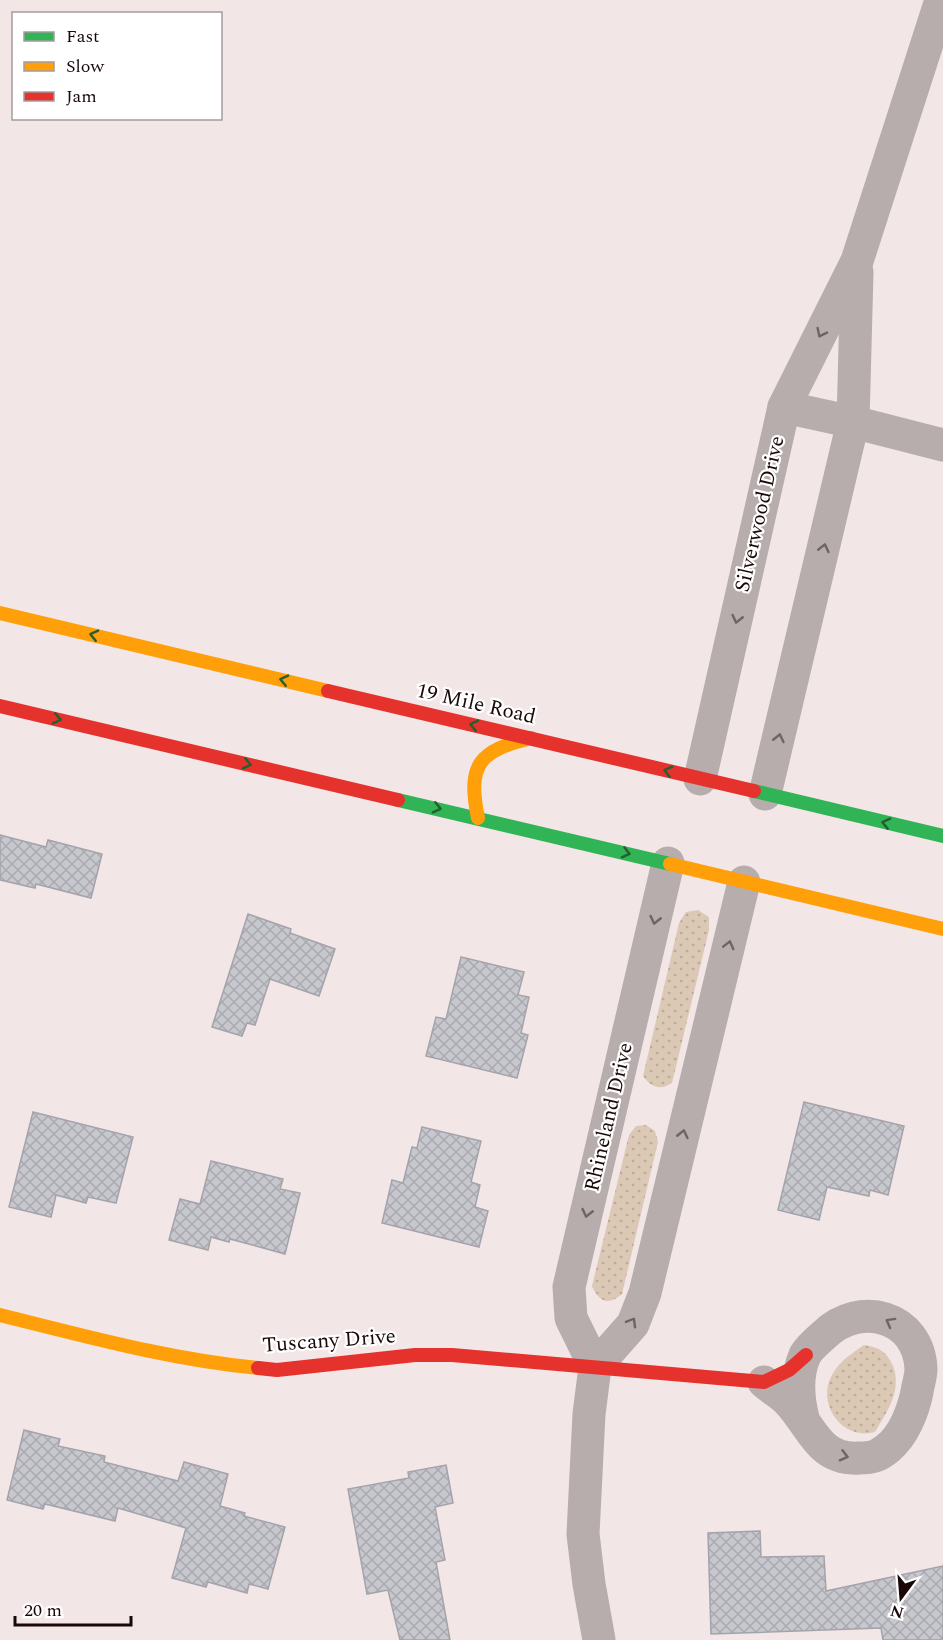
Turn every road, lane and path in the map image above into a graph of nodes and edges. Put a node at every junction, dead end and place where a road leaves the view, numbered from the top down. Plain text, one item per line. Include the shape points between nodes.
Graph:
1 (941, 0) edge
2 (857, 261) junction
3 (784, 407) junction
4 (853, 422) junction
5 (943, 445) edge
6 (0, 613) edge
7 (0, 706) edge
8 (531, 738) junction
9 (700, 779) junction
10 (765, 794) junction
11 (478, 818) junction
12 (943, 836) edge
13 (668, 863) junction
14 (744, 882) junction
15 (943, 928) edge
16 (0, 1315) edge
17 (806, 1355) junction
18 (595, 1367) junction
19 (764, 1382) junction
20 (803, 1418) junction
21 (599, 1640) edge

1 - 2 street, Silverwood Drive
2 -> 3 street, Silverwood Drive
2 - 4 street, Silverwood Drive
3 - 4 street
3 -> 9 street, Silverwood Drive
4 - 5 street
10 -> 4 street, Silverwood Drive
8 -> 6 main road, 19 Mile Road
7 -> 11 main road
9 -> 8 main road, 19 Mile Road
8 - 11 main road via 508,743 480,761 473,789
9 - 10 main road, 19 Mile Road
12 -> 10 main road, 19 Mile Road
11 -> 13 main road
13 - 14 main road
13 -> 18 street, Rhineland Drive via 569,1287 571,1318
14 - 15 main road
18 -> 14 street via 633,1324 645,1293
16 - 18 main road, Tuscany Drive via 157,1353 277,1370 415,1355
17 - 19 main road via 789,1370
17 - 20 street via 798,1386
20 -> 17 street via 827,1451 849,1459 876,1457 895,1443 907,1422 921,1369 914,1343 900,1327 883,1317 849,1319 831,1328
18 - 19 main road, Tuscany Drive
18 - 21 street via 583,1534
19 - 20 street

